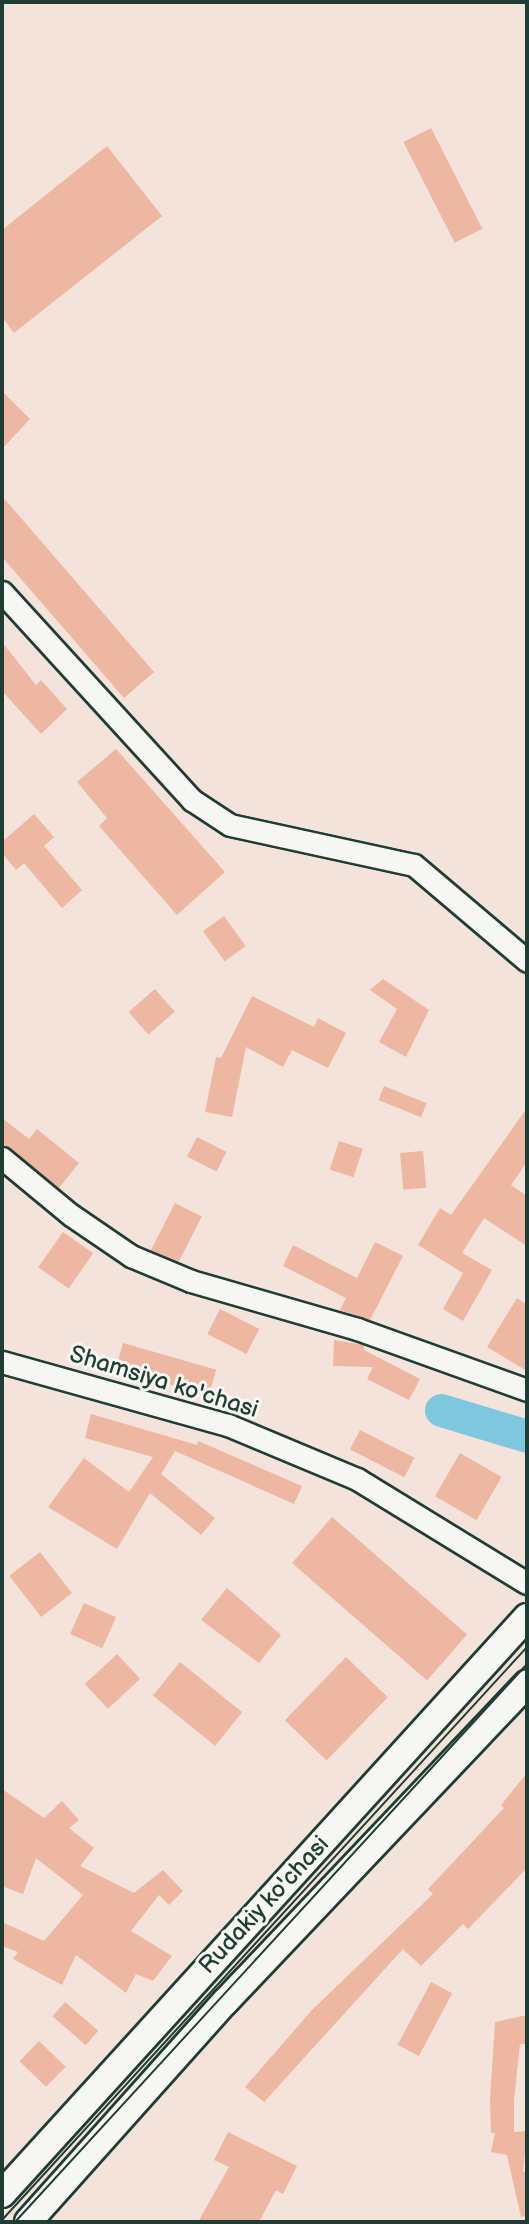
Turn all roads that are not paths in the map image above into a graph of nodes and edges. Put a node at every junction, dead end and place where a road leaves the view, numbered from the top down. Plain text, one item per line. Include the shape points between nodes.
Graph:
1 (2, 592) edge
2 (527, 961) edge
3 (2, 1158) edge
4 (2, 1362) edge
5 (527, 1390) edge
6 (527, 1583) edge
7 (527, 1617) edge
8 (527, 1684) edge
9 (2, 2194) edge
10 (28, 2222) edge

1 - 2 street via 192,800 230,825 414,865
3 - 5 street via 71,1215 131,1256 191,1281 357,1329
4 - 6 street, Shamsiya ko'chasi via 228,1425 356,1479
7 - 9 main road, Rudakiy ko'chasi
8 - 10 main road, Rudakiy ko'chasi via 225,2002

